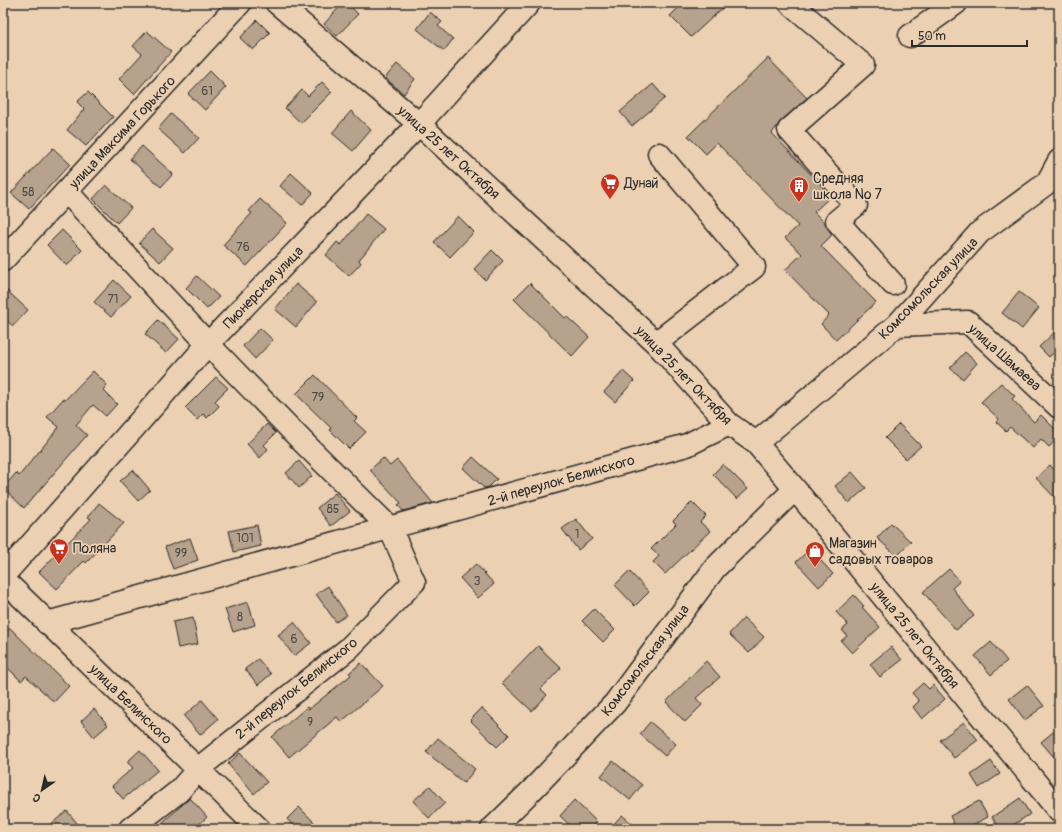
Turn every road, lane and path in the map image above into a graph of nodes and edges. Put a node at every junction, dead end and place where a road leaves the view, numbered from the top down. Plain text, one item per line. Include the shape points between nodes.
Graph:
1 (240, 3) edge
2 (277, 3) edge
3 (529, 3) edge
4 (790, 3) edge
5 (948, 5) edge
6 (910, 36) dead end
7 (419, 124) junction
8 (659, 154) dead end
9 (1059, 161) edge
10 (66, 192) junction
11 (3, 260) edge
12 (893, 284) dead end
13 (897, 325) junction
14 (656, 343) junction
15 (208, 344) junction
16 (1059, 407) edge
17 (729, 424) junction
18 (756, 443) junction
19 (796, 489) junction
20 (390, 528) junction
21 (3, 577) edge
22 (47, 623) junction
23 (198, 768) junction
24 (1059, 811) edge
25 (130, 829) edge
26 (259, 829) edge
27 (492, 829) edge

1 - 10 street, улица Максима Горького
2 - 7 street, улица 25 лет Октября
3 - 7 street, Пионерская улица
4 - 12 street via 862,65 789,130 856,205 837,221
5 - 6 street
7 - 14 street, улица 25 лет Октября
7 - 15 street, Пионерская улица
8 - 14 street via 754,267
9 - 13 street, Комсомольская улица via 1047,183 980,232
10 - 11 street, улица Максима Горького
10 - 15 street, 2-й переулок Белинского
13 - 16 street, улица Шамаева via 968,322
13 - 18 street, Комсомольская улица
14 - 17 street, улица 25 лет Октября
15 - 20 street, 2-й переулок Белинского
15 - 21 street, Пионерская улица
17 - 18 street, улица 25 лет Октября
17 - 20 street, 2-й переулок Белинского via 687,445
18 - 19 street, улица 25 лет Октября
19 - 24 street, улица 25 лет Октября
19 - 27 street, Комсомольская улица via 715,568 616,703
20 - 22 street, 2-й переулок Белинского
20 - 23 street, 2-й переулок Белинского via 414,582 348,649
21 - 22 street, улица Белинского
22 - 23 street, улица Белинского
23 - 25 street, 2-й переулок Белинского via 179,791
23 - 26 street, улица Белинского

